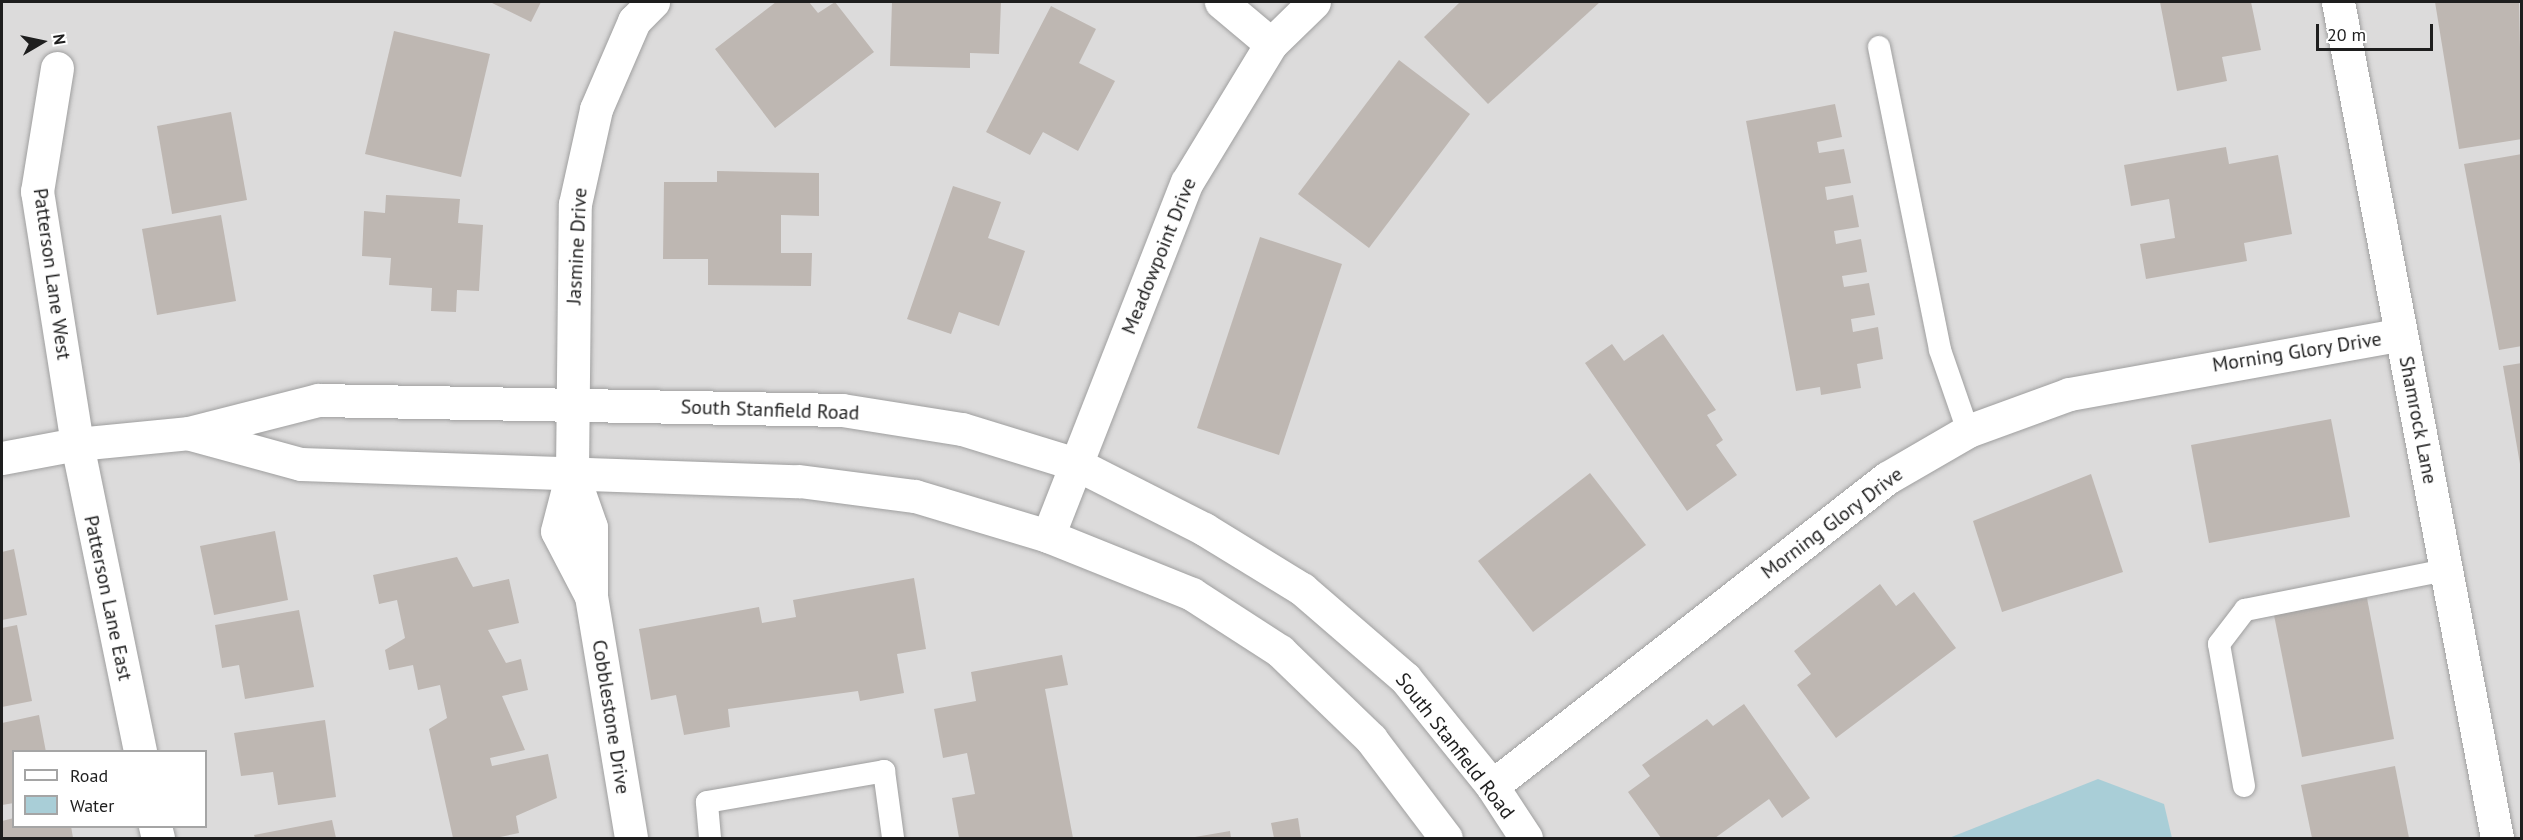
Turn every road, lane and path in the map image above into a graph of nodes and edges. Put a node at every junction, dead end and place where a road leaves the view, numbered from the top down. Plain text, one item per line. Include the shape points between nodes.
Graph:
1 (653, 2) edge
2 (1221, 2) edge
3 (1314, 2) edge
4 (2338, 2) edge
5 (1271, 44) junction
6 (1879, 47) dead end
7 (57, 68) dead end
8 (2401, 334) junction
9 (573, 403) junction
10 (1968, 431) junction
11 (189, 433) junction
12 (77, 444) junction
13 (2, 458) edge
14 (1076, 464) junction
15 (572, 473) junction
16 (1048, 536) junction
17 (2446, 570) junction
18 (140, 750) edge
19 (1492, 786) junction
20 (2244, 786) dead end
21 (631, 838) edge
22 (710, 838) edge
23 (893, 838) edge
24 (1446, 838) edge
25 (1526, 838) edge
26 (2497, 838) edge

1 - 9 street, Jasmine Drive via 634,21 596,109 575,204
2 - 5 street
3 - 5 street, Meadowpoint Drive
4 - 8 street, Shamrock Lane
5 - 14 street, Meadowpoint Drive via 1187,182
6 - 10 lane via 1940,350
7 - 12 street, Patterson Lane West via 37,191
8 - 10 street, Morning Glory Drive via 2069,394
8 - 17 street, Shamrock Lane
9 - 11 street, South Stanfield Road via 318,400
9 - 14 street, South Stanfield Road via 842,410 962,429
9 - 15 street, Jasmine Drive
10 - 19 street, Morning Glory Drive via 1887,478
11 - 12 street, South Stanfield Road
11 - 15 street, South Stanfield Road via 301,464
12 - 13 street, South Stanfield Road
12 - 18 street, Patterson Lane East
14 - 16 street, Meadowpoint Drive
14 - 19 street, South Stanfield Road via 1204,529 1302,589 1405,678
15 - 16 street, South Stanfield Road via 799,481 915,496
15 - 21 street, Cobblestone Drive via 591,527 591,596
16 - 24 street, South Stanfield Road via 1192,594 1280,651 1371,739
17 - 20 lane via 2245,610 2219,644
17 - 26 street, Shamrock Lane
19 - 25 street, South Stanfield Road
22 - 23 lane via 707,802 884,771

